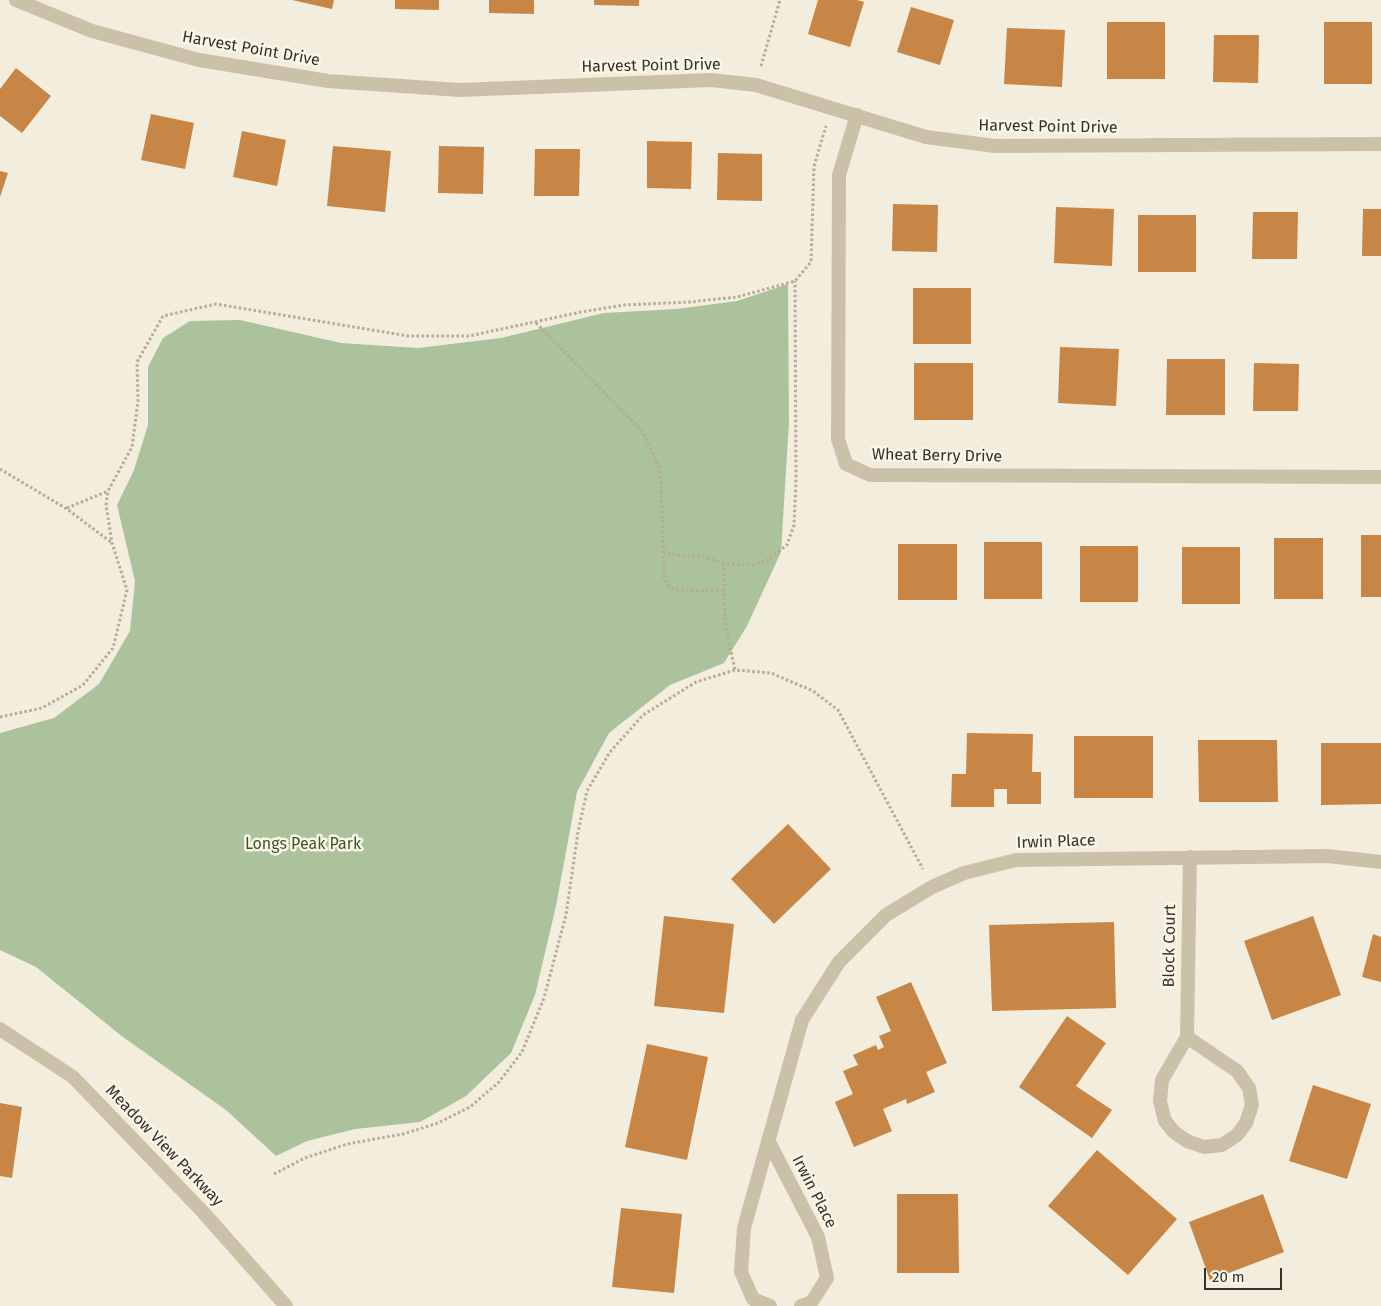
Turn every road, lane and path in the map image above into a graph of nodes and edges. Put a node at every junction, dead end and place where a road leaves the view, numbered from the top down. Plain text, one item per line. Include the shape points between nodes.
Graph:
1 (16, 0) edge
2 (780, 0) edge
3 (756, 85) junction
4 (831, 108) junction
5 (857, 115) junction
6 (1381, 144) edge
7 (795, 281) junction
8 (535, 322) junction
9 (0, 469) edge
10 (1381, 477) edge
11 (108, 491) junction
12 (67, 509) junction
13 (112, 543) junction
14 (663, 552) junction
15 (724, 564) junction
16 (724, 591) junction
17 (735, 670) junction
18 (0, 717) edge
19 (1190, 857) junction
20 (1381, 862) edge
21 (932, 887) junction
22 (0, 1029) edge
23 (1187, 1037) junction
24 (769, 1142) junction
25 (274, 1174) dead end
26 (286, 1306) edge
27 (770, 1306) edge
28 (800, 1306) edge

1 - 3 street, Harvest Point Drive via 92,31 198,60 328,81 460,90 712,80
2 - 3 path
3 - 4 street, Harvest Point Drive
4 - 5 street, Harvest Point Drive
4 - 7 path via 814,166 812,262
5 - 6 street, Harvest Point Drive via 926,137 995,146
5 - 10 street, Wheat Berry Drive via 839,175 838,439 846,464 870,475
7 - 8 path via 737,297 624,305
7 - 15 path via 794,525 787,546 766,561 754,565
8 - 11 path via 469,336 408,336 216,304 163,316 136,362 138,402 132,448
8 - 14 path via 644,432 659,468
9 - 12 path
11 - 12 path
11 - 13 path via 106,505
12 - 13 path
13 - 18 path via 127,590 113,648 83,686 42,708
14 - 15 path via 704,556
14 - 16 path via 664,577 669,587
15 - 16 path
16 - 17 path via 725,624
17 - 21 path via 771,673 813,691 838,710
17 - 25 path via 696,682 643,715 610,752 588,791 578,832 566,915 544,998 522,1052 499,1082 470,1107 438,1124 347,1144 305,1158
19 - 20 street, Irwin Place via 1328,856
19 - 21 street, Irwin Place via 1016,860 964,873
19 - 23 street, Block Court
21 - 24 street, Irwin Place via 886,915 839,962 807,1011
22 - 26 street, Meadow View Parkway via 73,1078 203,1212
23 - 23 street, Block Court via 1162,1080 1160,1101 1165,1122 1187,1141 1204,1147 1222,1145 1237,1135 1246,1123 1252,1105 1249,1088 1238,1072
24 - 27 street, Irwin Place via 744,1228 741,1272 753,1299
24 - 28 street, Irwin Place via 818,1237 827,1278 812,1303

